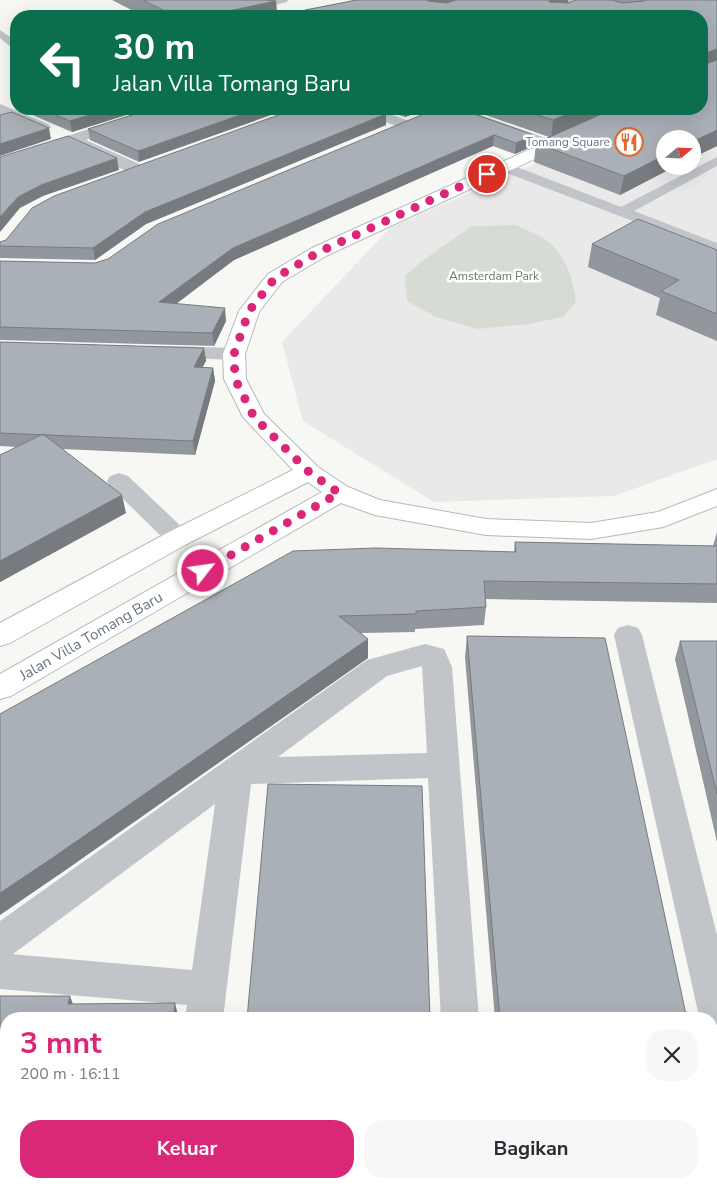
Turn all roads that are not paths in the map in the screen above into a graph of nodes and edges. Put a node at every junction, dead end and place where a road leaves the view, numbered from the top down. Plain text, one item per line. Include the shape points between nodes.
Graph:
1 (283, 0) edge
2 (358, 0) edge
3 (572, 0) edge
4 (588, 4) junction
5 (261, 10) edge
6 (325, 10) edge
7 (571, 10) edge
8 (611, 10) edge
9 (16, 115) edge
10 (146, 115) edge
11 (379, 115) edge
12 (428, 115) edge
13 (446, 115) edge
14 (617, 115) edge
15 (404, 124) junction
16 (377, 135) edge
17 (72, 140) junction
18 (551, 145) junction
19 (717, 161) edge
20 (0, 163) edge
21 (157, 163) edge
22 (504, 167) junction
23 (138, 170) junction
24 (120, 176) edge
25 (622, 212) junction
26 (717, 248) edge
27 (146, 351) edge
28 (234, 354) junction
29 (309, 472) junction
30 (119, 481) dead end
31 (339, 493) junction
32 (717, 497) edge
33 (178, 538) junction
34 (628, 635) dead end
35 (0, 636) edge
36 (0, 688) edge
37 (442, 765) junction
38 (236, 771) junction
39 (0, 942) edge
40 (0, 971) edge
41 (206, 1004) edge
42 (460, 1012) edge
43 (717, 1012) edge

1 - 5 lane via 250,5
2 - 6 lane
3 - 4 street
4 - 7 street
4 - 8 street
9 - 17 street
10 - 17 street
11 - 15 street
12 - 15 street
13 - 18 street
14 - 18 street
15 - 16 street
17 - 20 street
17 - 23 street
18 - 22 street
19 - 25 lane
21 - 23 street
22 - 25 lane
22 - 28 street via 319,252 275,278 249,311
23 - 24 street
25 - 26 lane
27 - 28 street
28 - 29 street via 235,379 254,417
29 - 31 street
29 - 33 street
30 - 33 street
31 - 32 street via 375,506 486,527 591,531 663,519
31 - 36 street, Jalan Villa Tomang Baru
33 - 35 street
34 - 43 street
37 - 38 street
37 - 38 street via 437,667 434,657 425,655 376,668
37 - 42 street
38 - 39 street
38 - 41 street
40 - 41 street

